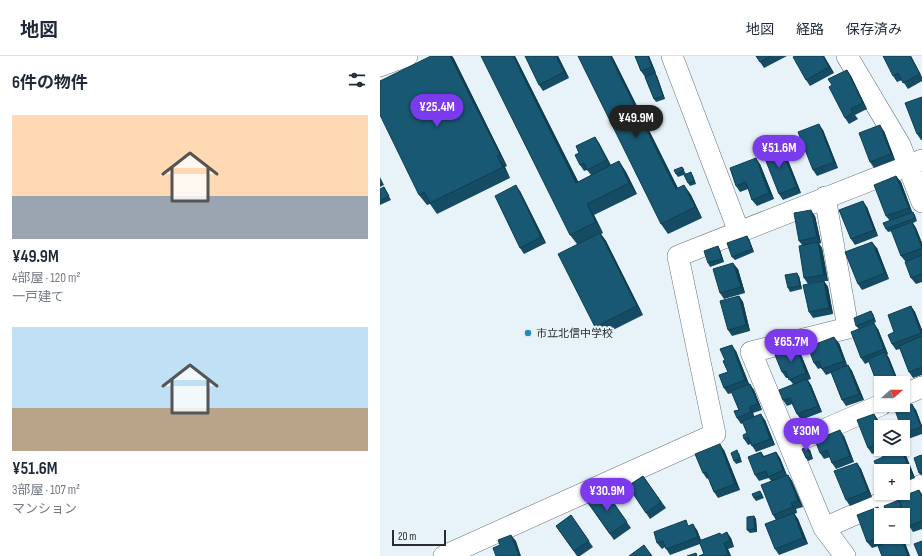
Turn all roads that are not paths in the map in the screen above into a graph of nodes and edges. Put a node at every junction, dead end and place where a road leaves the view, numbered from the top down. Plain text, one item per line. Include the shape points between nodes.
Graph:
1 (407, 56) edge
2 (672, 56) edge
3 (847, 56) edge
4 (380, 66) edge
5 (915, 163) edge
6 (824, 198) junction
7 (922, 202) edge
8 (739, 232) junction
9 (922, 387) edge
10 (910, 393) edge
11 (874, 408) edge
12 (791, 444) junction
13 (922, 485) edge
14 (824, 528) junction
15 (465, 552) edge
16 (444, 556) edge
17 (845, 556) edge

1 - 4 street
2 - 8 street
3 - 5 street via 900,145
5 - 6 street
5 - 7 street
6 - 8 street
6 - 12 street via 848,328 751,352
8 - 15 street via 678,256 715,434
9 - 10 street
11 - 12 street
12 - 14 street
13 - 14 street
14 - 17 street
15 - 16 street

